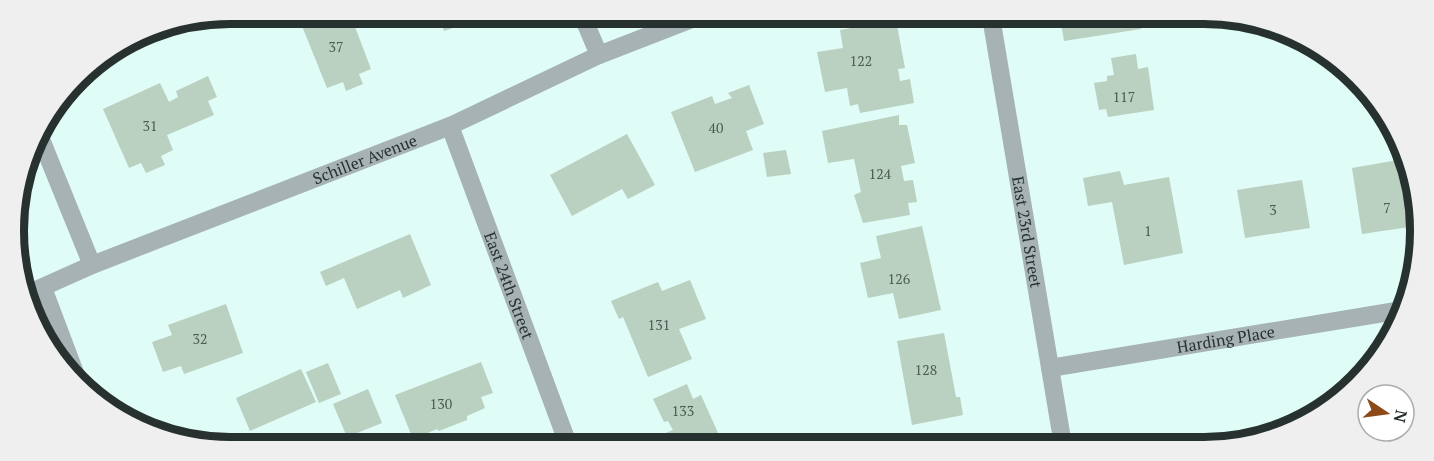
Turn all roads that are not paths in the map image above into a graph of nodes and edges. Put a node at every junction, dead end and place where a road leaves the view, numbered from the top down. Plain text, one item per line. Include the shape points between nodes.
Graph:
1 (586, 24) edge
2 (679, 24) edge
3 (992, 24) edge
4 (599, 55) junction
5 (450, 126) junction
6 (43, 145) edge
7 (93, 265) junction
8 (43, 288) junction
9 (34, 292) edge
10 (1393, 311) edge
11 (71, 361) edge
12 (1050, 368) junction
13 (565, 437) edge
14 (1062, 437) edge

1 - 4 street
2 - 4 street, Schiller Avenue
3 - 12 street, East 23rd Street
4 - 5 street, Schiller Avenue
5 - 7 street, Schiller Avenue
5 - 13 street, East 24th Street
6 - 7 street
7 - 8 street, Schiller Avenue
8 - 9 street, Schiller Avenue
8 - 11 street
10 - 12 street, Harding Place
12 - 14 street, East 23rd Street

